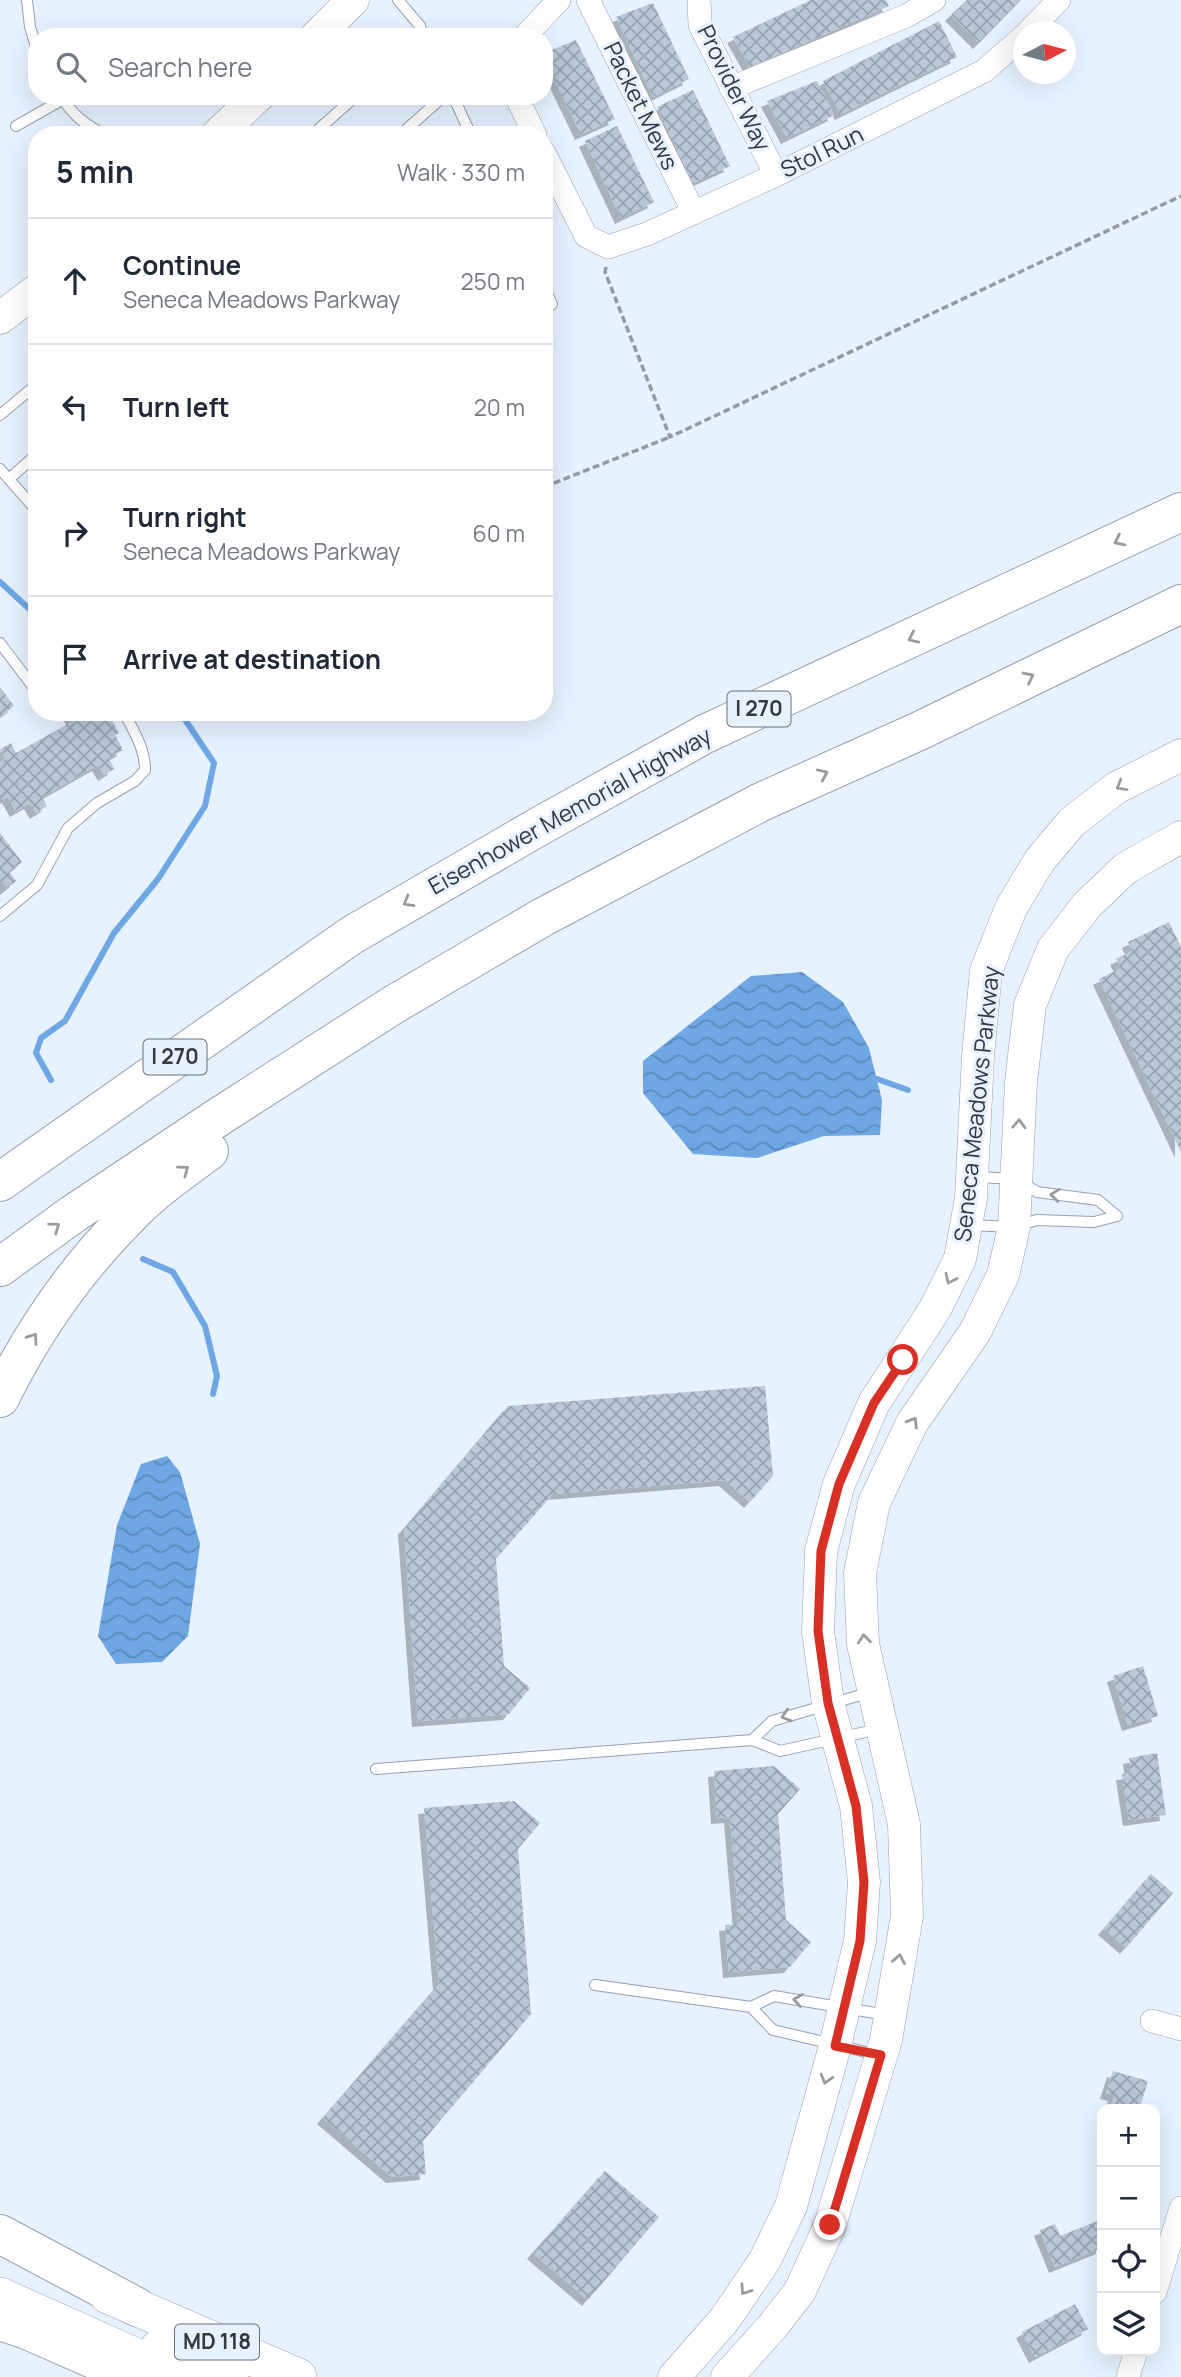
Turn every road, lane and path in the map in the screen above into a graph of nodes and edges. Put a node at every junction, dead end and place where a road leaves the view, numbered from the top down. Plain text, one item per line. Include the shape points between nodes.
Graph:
1 (27, 0) edge
2 (353, 0) edge
3 (398, 0) edge
4 (559, 0) edge
5 (588, 0) edge
6 (699, 0) edge
7 (934, 0) edge
8 (1059, 0) edge
9 (1039, 21) edge
10 (30, 28) edge
11 (326, 28) edge
12 (421, 28) edge
13 (533, 28) edge
14 (1013, 46) edge
15 (731, 88) junction
16 (53, 105) edge
17 (68, 105) edge
18 (249, 105) edge
19 (346, 105) edge
20 (434, 105) edge
21 (457, 105) edge
22 (521, 105) edge
23 (16, 126) dead end
24 (85, 126) edge
25 (226, 126) edge
26 (323, 126) edge
27 (410, 126) edge
28 (467, 126) edge
29 (531, 126) edge
30 (553, 171) edge
31 (776, 175) junction
32 (1181, 196) edge
33 (694, 213) junction
34 (608, 247) junction
35 (28, 297) edge
36 (0, 318) edge
37 (28, 392) edge
38 (0, 415) edge
39 (670, 437) junction
40 (28, 462) edge
41 (0, 469) edge
42 (9, 479) junction
43 (553, 483) edge
44 (28, 501) edge
45 (1181, 512) edge
46 (1181, 604) edge
47 (0, 643) edge
48 (28, 680) edge
49 (129, 721) edge
50 (1181, 755) edge
51 (761, 802) junction
52 (1181, 837) edge
53 (0, 916) edge
54 (352, 934) junction
55 (0, 1147) edge
56 (972, 1177) junction
57 (1017, 1179) junction
58 (0, 1182) edge
59 (966, 1225) junction
60 (1014, 1227) junction
61 (0, 1267) edge
62 (0, 1398) edge
63 (874, 1692) junction
64 (828, 1703) junction
65 (882, 1728) junction
66 (838, 1738) junction
67 (752, 1740) junction
68 (376, 1769) dead end
69 (595, 1985) dead end
70 (751, 2007) junction
71 (844, 2007) junction
72 (890, 2015) junction
73 (1152, 2021) dead end
74 (1181, 2029) edge
75 (835, 2046) junction
76 (881, 2055) junction
77 (1181, 2208) edge
78 (0, 2234) edge
79 (0, 2251) edge
80 (1160, 2276) edge
81 (0, 2296) edge
82 (137, 2307) junction
83 (0, 2321) edge
84 (69, 2325) junction
85 (1134, 2356) edge
86 (134, 2377) edge
87 (181, 2377) edge
88 (230, 2377) edge
89 (298, 2377) edge
90 (674, 2377) edge
91 (727, 2377) edge
92 (1128, 2377) edge

1 - 10 lane
2 - 11 street
3 - 12 lane
4 - 13 street
5 - 33 street, Packet Mews
6 - 15 street, Provider Way via 700,25
7 - 15 street via 906,16
8 - 9 street
14 - 31 street, Stol Run via 984,71
15 - 31 street, Provider Way
16 - 23 lane
17 - 24 lane
18 - 25 street
19 - 26 lane
20 - 27 lane
21 - 28 lane
22 - 29 street
30 - 34 street via 586,236
31 - 33 street, Stol Run
32 - 39 path
33 - 34 street, Stol Run
34 - 39 path via 605,272
35 - 36 street
37 - 38 lane
39 - 43 path
40 - 42 lane
41 - 42 lane
42 - 44 lane
45 -> 54 highway, Eisenhower Memorial Highway / I 270 via 705,734
51 -> 46 highway
47 - 48 lane
49 - 53 lane via 142,746 145,770 68,828 37,885
50 -> 56 street, Seneca Meadows Parkway via 1116,788 1072,822 1040,860 1011,908 986,971
61 -> 51 highway via 73,1214 393,1005 544,917
62 -> 51 highway via 21,1356 92,1257 131,1213 178,1174 393,1031 553,936
57 -> 52 street, Seneca Meadows Parkway via 1030,1005 1053,949 1087,905 1126,868
54 - 55 highway via 171,1034
54 - 58 highway, Eisenhower Memorial Highway / I 270
56 - 57 lane
56 - 59 street, Seneca Meadows Parkway
57 - 60 street, Seneca Meadows Parkway
60 -> 57 lane via 1037,1220 1094,1222 1117,1216 1098,1200 1037,1192
59 - 60 lane
59 -> 64 street, Seneca Meadows Parkway via 960,1259 935,1309 874,1403 839,1484 821,1551 818,1631
63 -> 60 street, Seneca Meadows Parkway via 863,1644 860,1573 874,1503 912,1423 975,1332 1003,1275
63 - 64 lane
63 - 65 street, Seneca Meadows Parkway
64 - 66 street, Seneca Meadows Parkway
64 -> 67 lane via 772,1721
65 - 66 lane
72 -> 65 street, Seneca Meadows Parkway via 907,1916 904,1824
66 - 67 lane via 780,1751
66 - 71 street, Seneca Meadows Parkway via 856,1806 864,1882 860,1941
67 - 68 lane
69 - 70 lane
71 -> 70 lane via 774,1996
70 - 75 lane via 773,2030
71 - 72 lane
71 - 75 street, Seneca Meadows Parkway
72 - 76 street, Seneca Meadows Parkway
73 - 74 street
75 - 76 lane
75 -> 90 street, Seneca Meadows Parkway via 791,2206 765,2260 725,2319
76 - 91 street, Seneca Meadows Parkway via 830,2225 800,2291
77 - 80 street
78 - 82 highway
79 - 82 main road, MD 118
81 - 84 main road, MD 118
82 - 89 main road, MD 118
83 - 86 highway
84 - 87 main road, MD 118
84 - 88 main road via 164,2351
85 - 92 street

